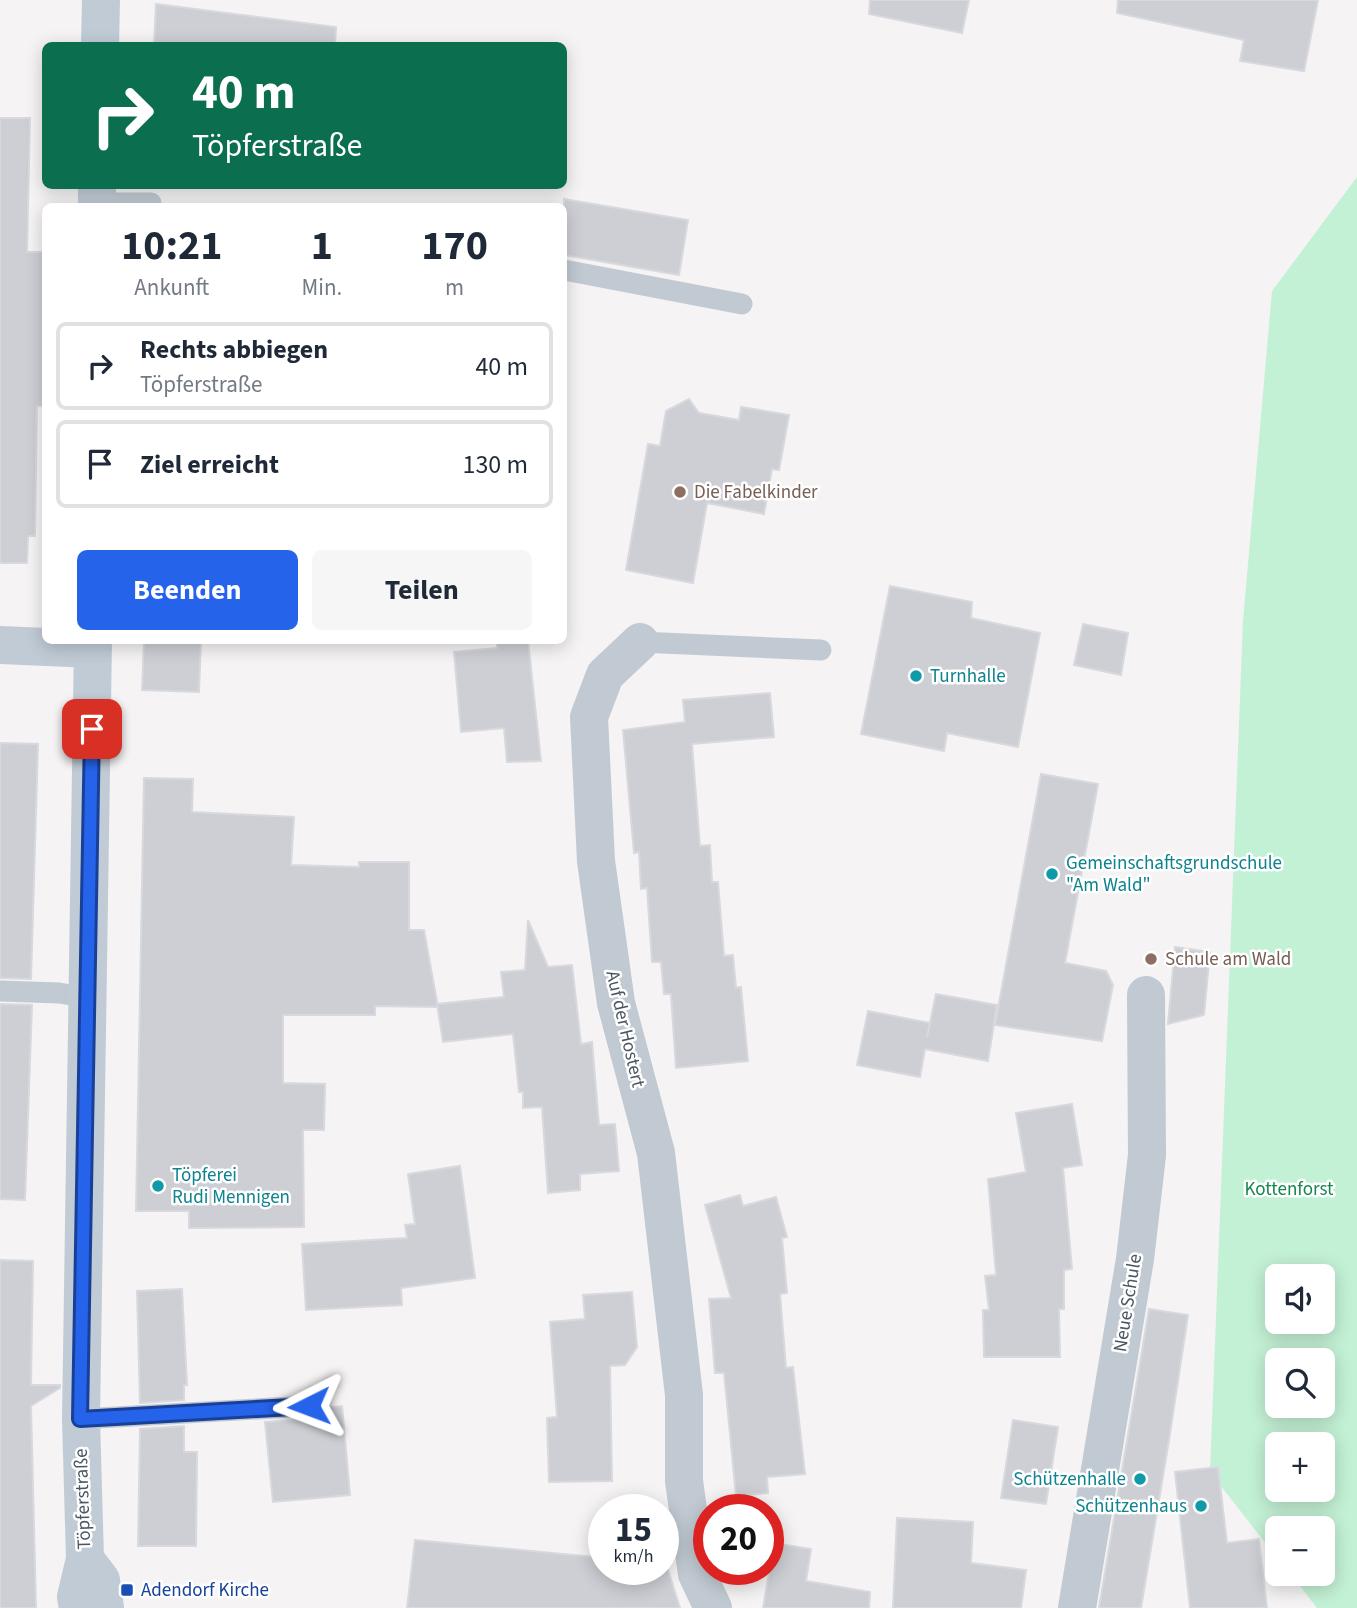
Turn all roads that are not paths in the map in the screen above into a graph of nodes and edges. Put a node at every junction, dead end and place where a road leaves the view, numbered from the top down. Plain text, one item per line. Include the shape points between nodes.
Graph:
1 (101, 0) edge
2 (100, 42) edge
3 (97, 198) edge
4 (151, 203) dead end
5 (567, 271) edge
6 (742, 304) dead end
7 (640, 642) joint
8 (0, 645) edge
9 (93, 645) edge
10 (821, 650) dead end
11 (0, 991) edge
12 (1146, 995) dead end
13 (89, 998) junction
14 (309, 1406) dead end
15 (80, 1419) junction
16 (85, 1559) junction
17 (78, 1608) edge
18 (105, 1608) edge
19 (713, 1608) edge
20 (1077, 1608) edge

1 - 2 main road
3 - 4 lane
5 - 6 lane
7 - 10 lane, Auf der Hostert
7 - 19 street, Auf der Hostert via 605,675 589,717 596,860 616,1003 656,1153 684,1395 684,1481 697,1574
8 - 9 main road
9 - 13 main road, Töpferstraße
11 - 13 lane
12 - 20 street, Neue Schule via 1147,1155 1135,1258
13 - 15 main road, Töpferstraße
14 - 15 lane
15 - 16 main road, Töpferstraße
16 - 17 main road, Töpferstraße via 76,1597
16 - 18 main road, Töpferstraße via 101,1580

